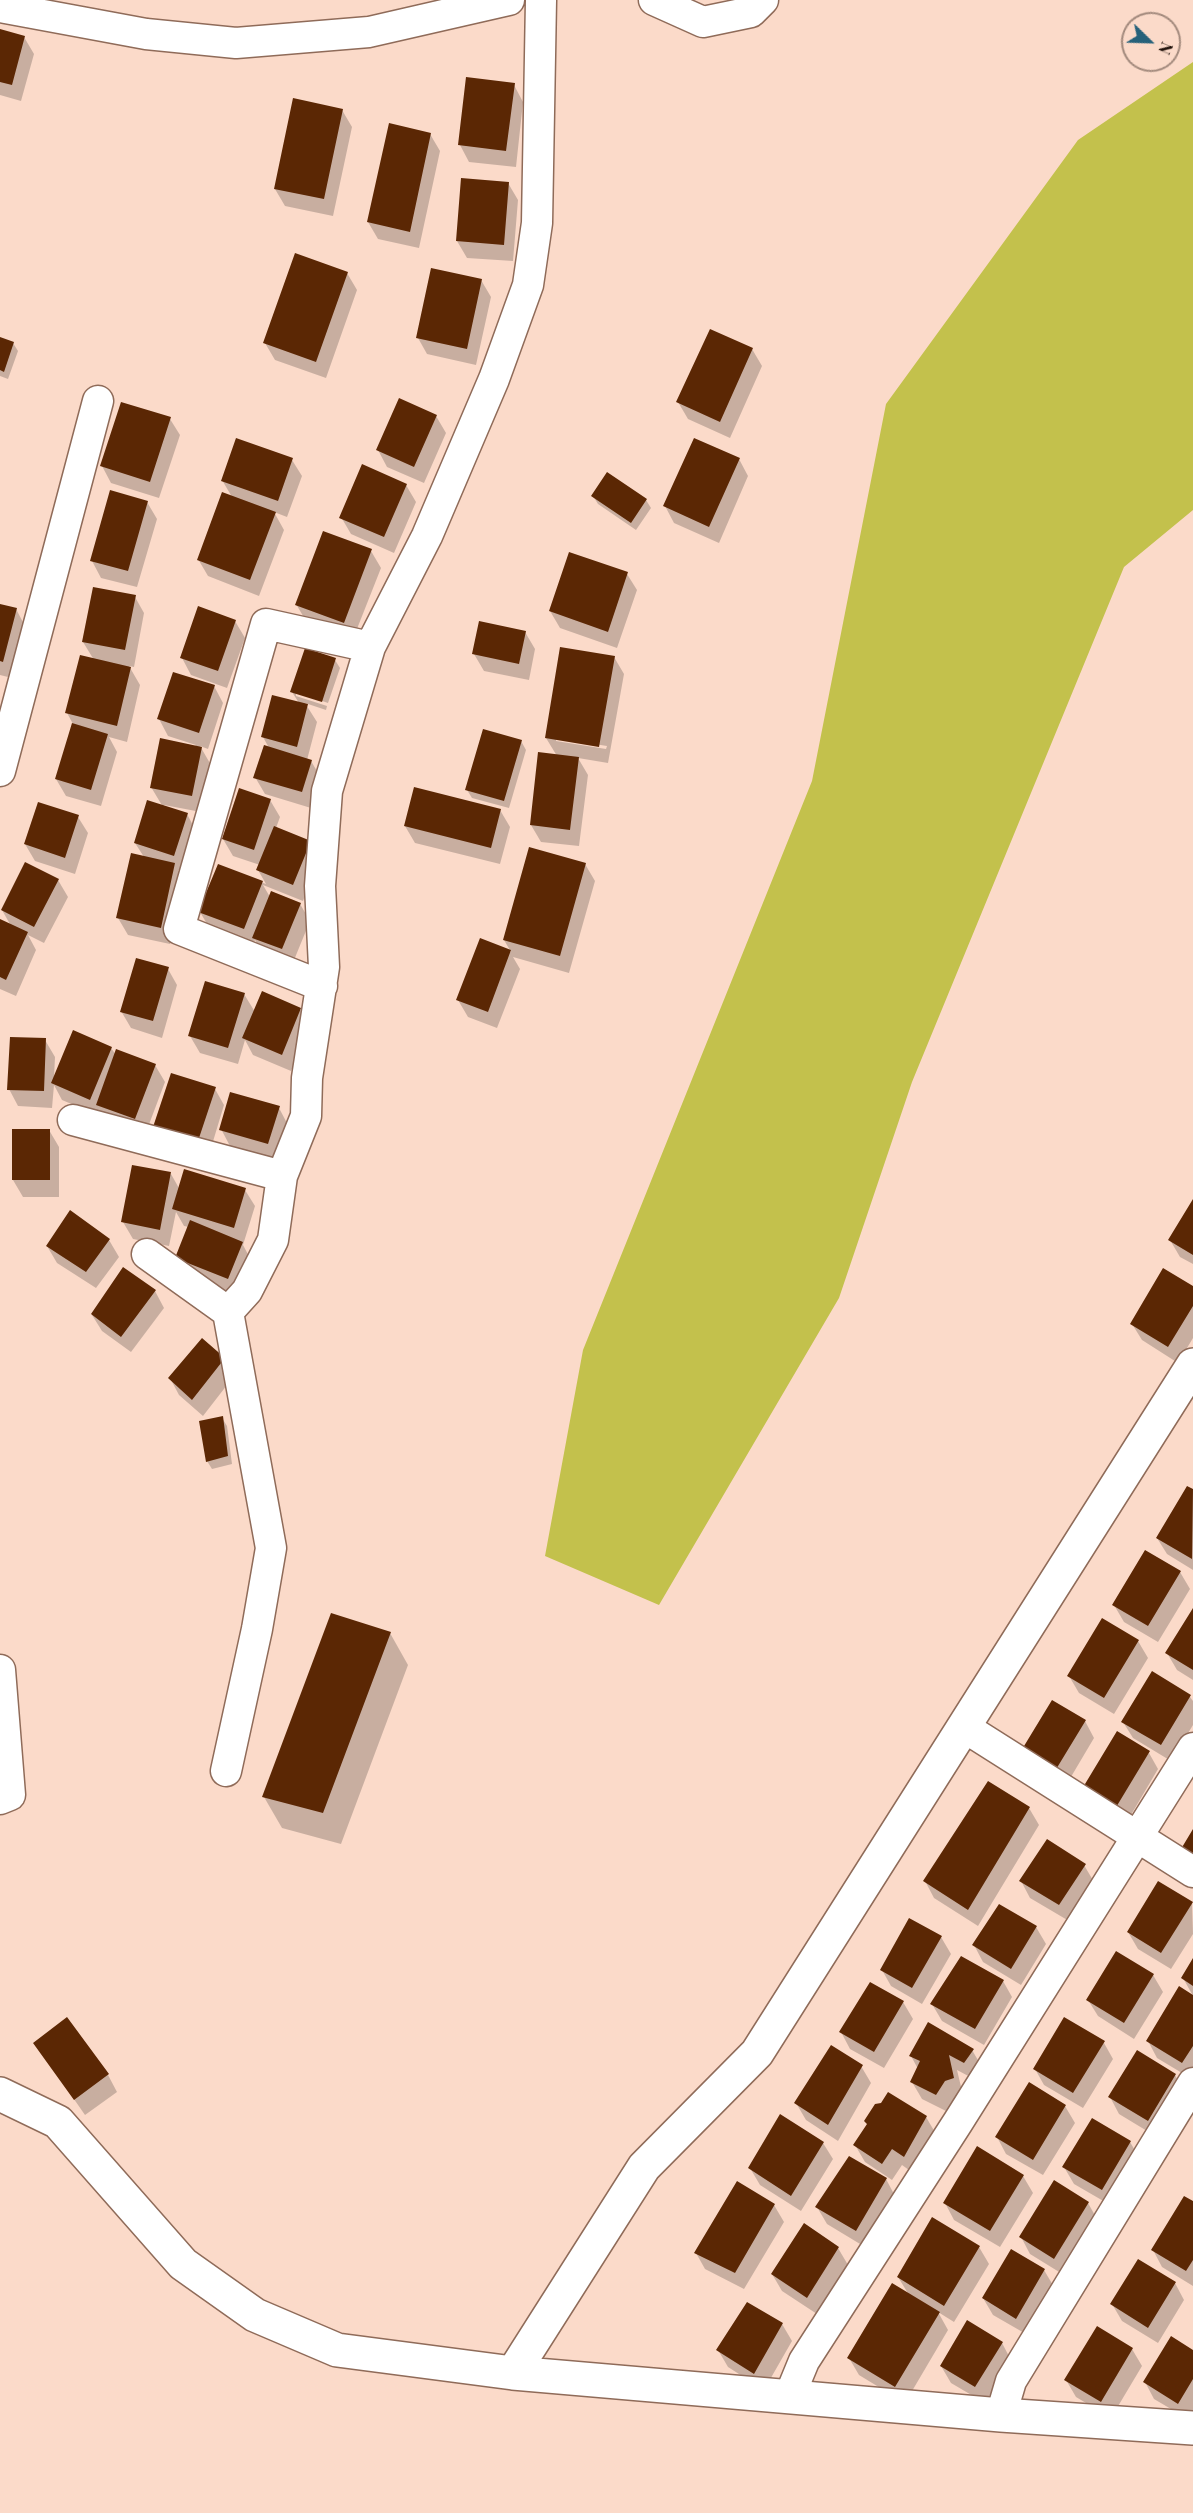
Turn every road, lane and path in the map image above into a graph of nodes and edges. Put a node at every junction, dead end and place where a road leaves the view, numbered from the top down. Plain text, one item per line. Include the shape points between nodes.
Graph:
1 (509, 0) edge
2 (541, 0) edge
3 (654, 0) edge
4 (763, 0) edge
5 (0, 7) edge
6 (98, 401) dead end
7 (370, 647) junction
8 (0, 771) edge
9 (322, 986) junction
10 (73, 1120) dead end
11 (282, 1176) junction
12 (147, 1254) dead end
13 (228, 1312) junction
14 (1193, 1365) edge
15 (0, 1670) edge
16 (964, 1727) junction
17 (1193, 1748) edge
18 (226, 1771) dead end
19 (0, 1799) edge
20 (1138, 1837) junction
21 (1193, 1872) edge
22 (1193, 2083) edge
23 (0, 2094) edge
24 (513, 2373) junction
25 (790, 2395) junction
26 (1001, 2415) junction
27 (1193, 2428) edge

1 - 5 street via 369,32 236,43 146,34
2 - 7 street via 537,223 528,285 494,379 427,536
3 - 4 street via 703,22 751,12
6 - 8 street
7 - 9 street via 327,791 320,886
7 - 9 street via 266,624 179,929
9 - 11 street via 307,1078 306,1116
10 - 11 street
11 - 13 street via 273,1240 247,1291
12 - 13 street
13 - 18 street via 272,1548
14 - 16 street
15 - 19 street via 10,1795
16 - 20 street
16 - 24 street via 757,2053 644,2167
17 - 20 street
20 - 21 street
20 - 25 street via 804,2361
22 - 26 street via 1011,2381
23 - 24 street via 58,2122 183,2264 255,2315 337,2350
24 - 25 street
25 - 26 street
26 - 27 street

